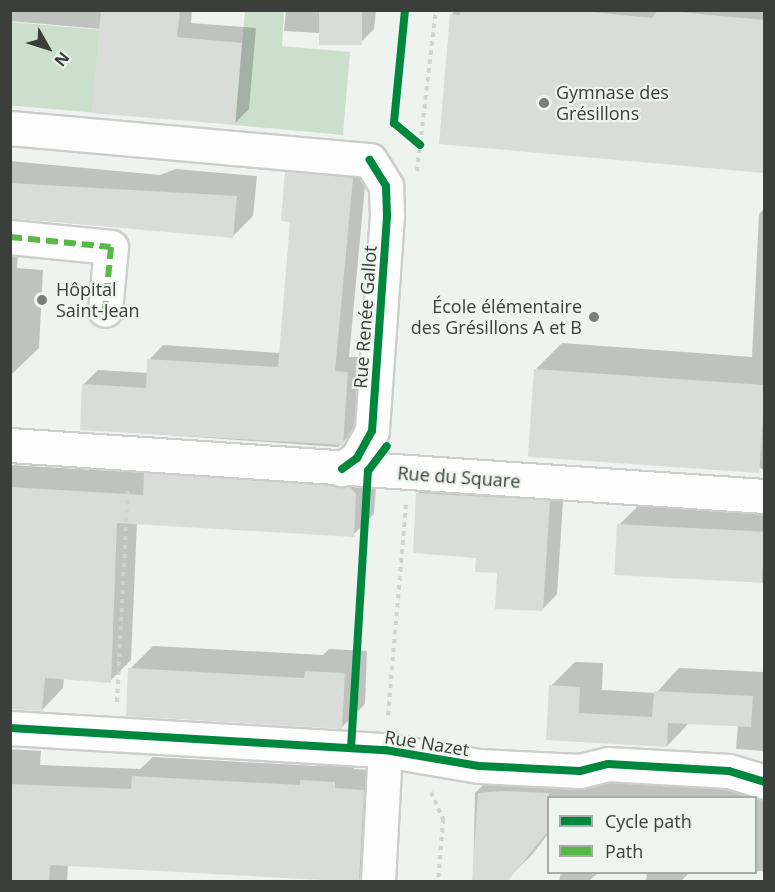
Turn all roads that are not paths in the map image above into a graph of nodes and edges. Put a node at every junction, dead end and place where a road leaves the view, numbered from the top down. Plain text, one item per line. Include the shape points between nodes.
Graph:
1 (10, 128) edge
2 (10, 237) edge
3 (105, 310) dead end
4 (10, 445) edge
5 (342, 469) junction
6 (765, 496) edge
7 (10, 728) edge
8 (385, 750) junction
9 (765, 782) edge
10 (378, 882) edge

1 - 5 street, Rue Renée Gallot via 370,160 386,186 387,215 372,431 357,458
2 - 3 street via 111,247
4 - 5 street, Rue du Square
5 - 6 street, Rue du Square
7 - 8 street, Rue Nazet
8 - 9 street, Rue Nazet via 479,766 580,771 620,764 729,771
8 - 10 street

